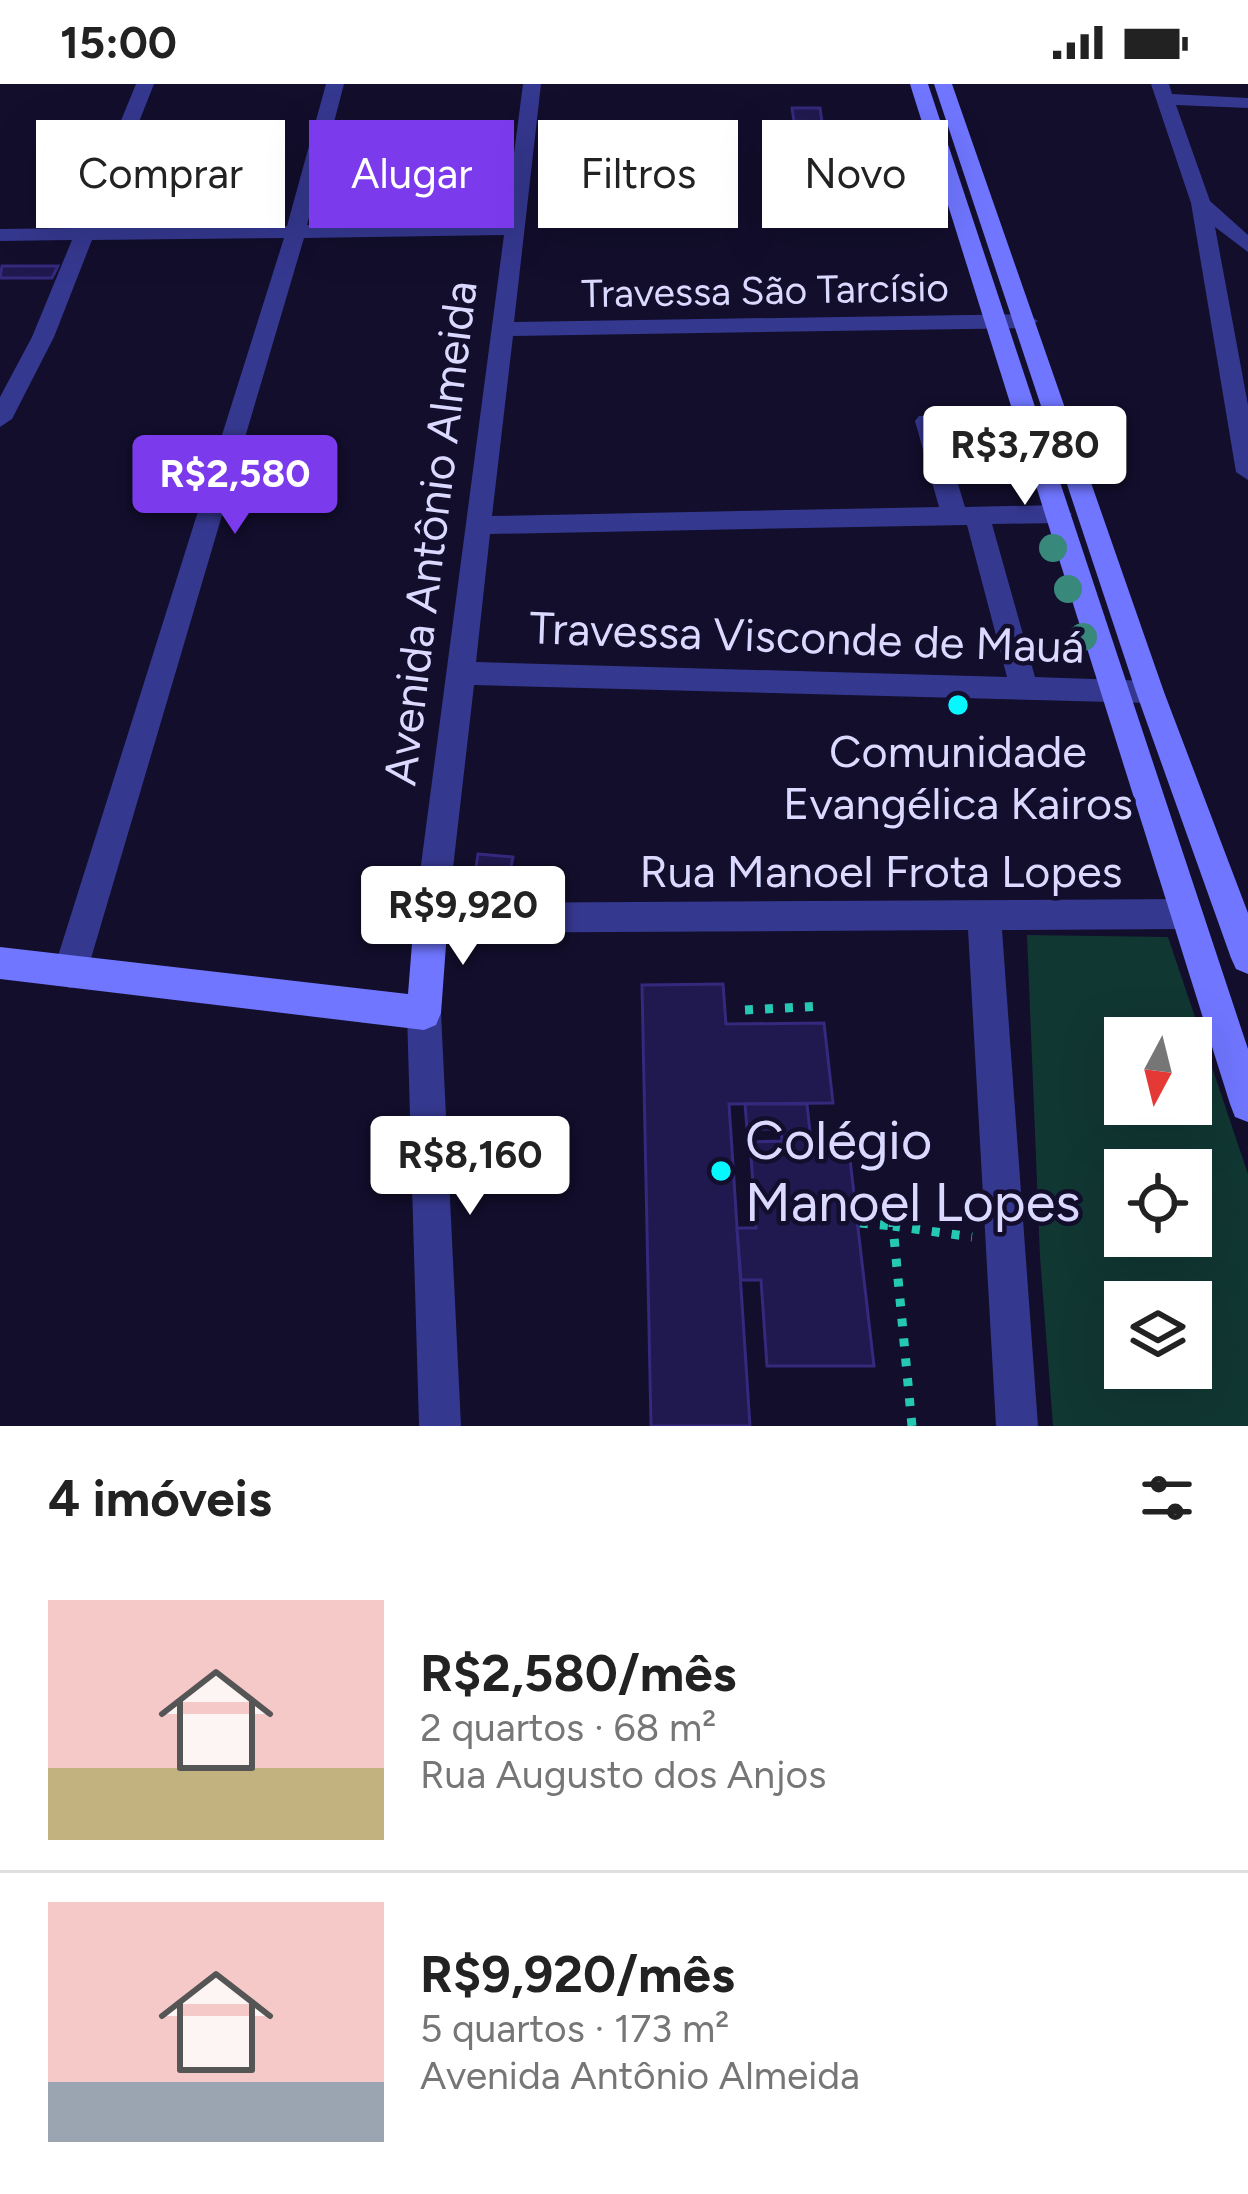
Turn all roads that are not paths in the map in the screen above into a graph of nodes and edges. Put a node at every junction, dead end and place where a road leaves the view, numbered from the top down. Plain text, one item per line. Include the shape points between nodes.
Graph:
1 (145, 84) edge
2 (335, 84) edge
3 (532, 84) edge
4 (934, 92) edge
5 (1163, 92) edge
6 (1248, 103) edge
7 (1201, 203) junction
8 (517, 229) junction
9 (295, 234) junction
10 (0, 235) edge
11 (86, 235) junction
12 (1248, 246) edge
13 (1027, 321) junction
14 (997, 322) junction
15 (504, 329) junction
16 (1240, 368) edge
17 (0, 418) edge
18 (1028, 419) junction
19 (1248, 472) edge
20 (1059, 514) junction
21 (966, 516) junction
22 (481, 525) junction
23 (461, 673) junction
24 (1024, 688) junction
25 (1115, 691) junction
26 (1150, 692) junction
27 (1239, 906) edge
28 (1187, 914) junction
29 (984, 915) junction
30 (431, 918) junction
31 (1248, 958) edge
32 (0, 963) edge
33 (70, 971) junction
34 (424, 1013) junction
35 (1248, 1104) edge
36 (440, 1426) edge
37 (1017, 1426) edge

1 - 11 street
2 - 9 street
3 - 8 street, Avenida Antônio Almeida
4 - 13 main road
4 - 14 main road
5 - 6 street
5 - 7 street
7 - 12 street
7 - 16 street
8 - 9 street
8 - 15 street, Avenida Antônio Almeida
9 - 11 street
9 - 33 street
10 - 11 street
11 - 17 street
13 - 14 street, Travessa São Tarcísio
13 - 26 main road
14 - 15 street, Travessa São Tarcísio
14 - 18 main road
15 - 22 street, Avenida Antônio Almeida
16 - 19 street
18 - 20 main road
18 - 21 street via 927,422
20 - 21 street
20 - 25 main road
21 - 22 street
21 - 24 street
22 - 23 street, Avenida Antônio Almeida
23 - 24 street, Travessa Visconde de Mauá
23 - 30 street, Avenida Antônio Almeida
24 - 25 street, Travessa Visconde de Mauá
25 - 26 street, Travessa Visconde de Mauá
25 - 28 main road
26 - 27 main road
27 - 31 main road
28 - 29 street, Rua Manoel Frota Lopes
28 - 35 main road
29 - 30 street, Rua Manoel Frota Lopes
29 - 37 street
30 - 34 main road, Avenida Antônio Almeida
32 - 33 main road
33 - 34 main road
34 - 36 street, Avenida Antônio Almeida

